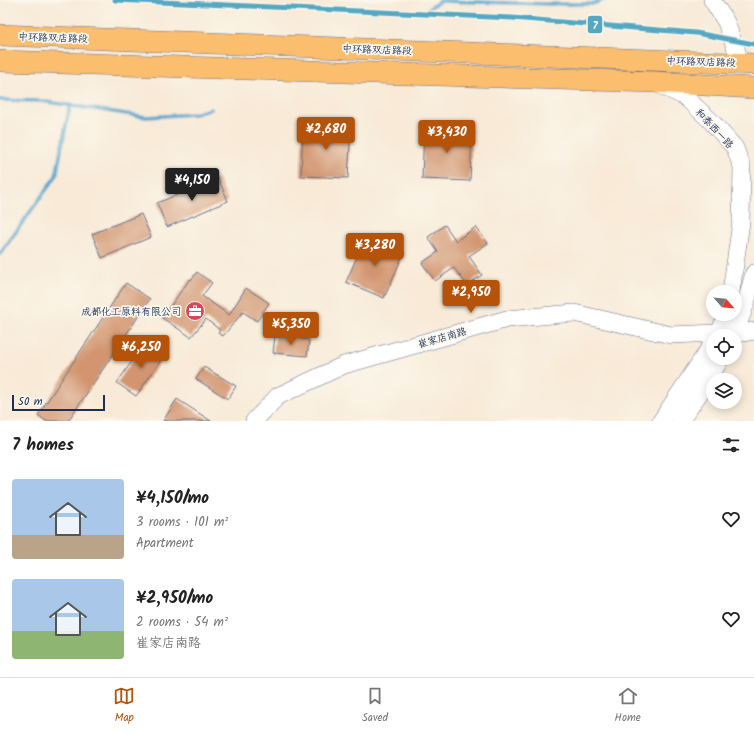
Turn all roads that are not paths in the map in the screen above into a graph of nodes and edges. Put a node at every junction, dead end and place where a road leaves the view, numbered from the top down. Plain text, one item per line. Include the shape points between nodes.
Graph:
1 (712, 0) edge
2 (0, 35) edge
3 (0, 61) edge
4 (748, 63) edge
5 (654, 82) junction
6 (754, 88) edge
7 (754, 273) edge
8 (732, 285) edge
9 (729, 329) edge
10 (754, 331) edge
11 (742, 333) edge
12 (706, 335) edge
13 (706, 360) edge
14 (717, 365) edge
15 (254, 421) edge
16 (661, 421) edge
17 (680, 421) edge

1 - 4 street
2 - 4 main road, 中环路双店路段
3 - 5 main road
5 - 6 main road
5 - 8 street, 和泰西一路 via 685,97 735,148 742,167 741,222
7 - 9 street via 746,303
10 - 11 street, 崔家店南路
12 - 15 street, 崔家店南路 via 671,334 574,313 507,319 344,365 278,396
13 - 16 street
14 - 17 street

